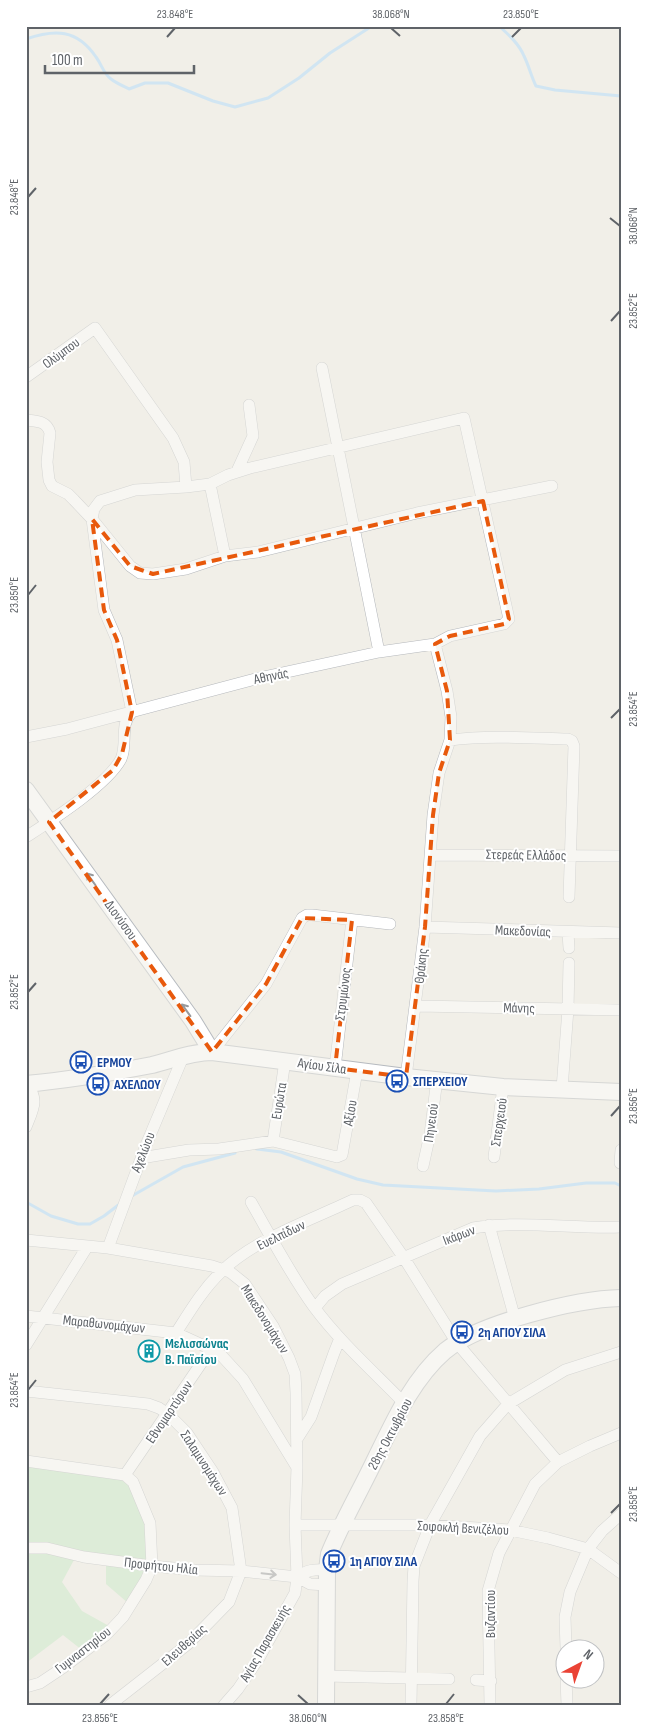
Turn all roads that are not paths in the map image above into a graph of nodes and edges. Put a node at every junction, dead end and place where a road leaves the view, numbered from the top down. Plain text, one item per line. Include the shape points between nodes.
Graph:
1 (322, 368) dead end
2 (26, 377) edge
3 (249, 405) dead end
4 (26, 420) edge
5 (338, 448) junction
6 (237, 472) junction
7 (210, 484) junction
8 (552, 486) dead end
9 (186, 487) junction
10 (482, 501) junction
11 (92, 519) junction
12 (354, 528) junction
13 (225, 556) junction
14 (435, 644) junction
15 (379, 652) junction
16 (132, 712) junction
17 (26, 737) edge
18 (450, 740) junction
19 (26, 790) edge
20 (49, 822) junction
21 (26, 837) edge
22 (432, 855) junction
23 (570, 856) junction
24 (621, 856) edge
25 (569, 897) dead end
26 (352, 920) junction
27 (390, 924) dead end
28 (425, 927) junction
29 (568, 932) junction
30 (621, 933) edge
31 (569, 948) dead end
32 (569, 963) dead end
33 (416, 1006) junction
34 (568, 1009) junction
35 (621, 1010) edge
36 (212, 1052) junction
37 (183, 1057) junction
38 (285, 1061) junction
39 (335, 1068) junction
40 (357, 1071) junction
41 (406, 1077) junction
42 (437, 1079) junction
43 (27, 1083) edge
44 (503, 1086) junction
45 (562, 1089) junction
46 (621, 1092) edge
47 (26, 1127) edge
48 (272, 1141) junction
49 (621, 1150) edge
50 (494, 1157) dead end
51 (141, 1158) junction
52 (620, 1163) edge
53 (423, 1166) dead end
54 (251, 1202) dead end
55 (489, 1225) junction
56 (621, 1228) edge
57 (271, 1239) junction
58 (26, 1240) edge
59 (88, 1247) junction
60 (108, 1248) junction
61 (404, 1258) junction
62 (223, 1270) junction
63 (621, 1298) edge
64 (315, 1308) junction
65 (26, 1316) edge
66 (44, 1318) junction
67 (515, 1319) junction
68 (176, 1333) junction
69 (340, 1338) junction
70 (457, 1343) junction
71 (26, 1345) edge
72 (211, 1349) junction
73 (621, 1352) edge
74 (26, 1391) edge
75 (404, 1403) junction
76 (508, 1404) junction
77 (168, 1414) junction
78 (621, 1433) edge
79 (297, 1439) junction
80 (26, 1461) edge
81 (558, 1462) junction
82 (297, 1467) junction
83 (125, 1475) junction
84 (621, 1514) edge
85 (295, 1525) junction
86 (343, 1525) junction
87 (430, 1525) junction
88 (510, 1530) junction
89 (26, 1548) edge
90 (588, 1549) junction
91 (152, 1566) junction
92 (241, 1571) junction
93 (621, 1573) edge
94 (297, 1577) junction
95 (327, 1577) junction
96 (566, 1638) edge
97 (326, 1676) junction
98 (412, 1679) junction
99 (449, 1680) dead end
100 (476, 1680) dead end
101 (491, 1681) junction
102 (26, 1686) edge
103 (566, 1688) edge
104 (110, 1705) edge
105 (224, 1705) edge
106 (326, 1705) edge
107 (411, 1705) edge
108 (490, 1705) edge
109 (566, 1705) edge

1 - 5 street
2 - 9 street, Ολύμπου via 95,328 173,438 184,462
3 - 6 street via 253,436
4 - 11 street via 47,424 50,433 49,480
5 - 6 street
5 - 10 street via 464,418
5 - 12 street
6 - 7 street
7 - 9 street
7 - 13 street
8 - 10 street
9 - 11 street via 135,490 100,501
10 - 12 street
10 - 14 street, Αθηνάς via 509,619 504,624 450,636
11 - 13 street via 130,566 140,572 153,574 186,569
11 - 16 street via 104,610 117,640
12 - 13 street via 258,552
12 - 15 street
14 - 15 street, Αθηνάς
14 - 18 street, Θράκης via 447,691
15 - 16 street, Αθηνάς via 255,679
16 - 17 street, Αθηνάς
16 - 20 street via 125,724 122,754 113,770
18 - 22 street, Θράκης via 439,773
18 - 23 street via 507,737 572,741
19 - 20 street, Διονύσου
20 - 21 street
36 -> 20 street, Διονύσου
22 - 23 street, Στερεάς Ελλάδος
22 - 28 street, Θράκης
23 - 24 street, Στερεάς Ελλάδος
23 - 25 street
26 - 27 street
26 - 36 street via 307,915 298,923 266,984
26 - 39 street, Στρυμώνος
28 - 29 street, Μακεδονίας
28 - 33 street, Θράκης
29 - 30 street, Μακεδονίας
29 - 31 street
32 - 34 street
33 - 34 street, Μάνης
33 - 41 street, Θράκης
34 - 35 street, Μάνης
34 - 45 street
36 - 37 street, Αγίου Σίλα
36 - 38 street, Αγίου Σίλα
37 - 43 street, Αγίου Σίλα via 109,1074
37 - 51 street, Αχελώου
38 - 39 street, Αγίου Σίλα
38 - 48 street, Ευρώτα
39 - 40 street, Αγίου Σίλα
40 - 41 street, Αγίου Σίλα
40 - 48 street, Αξίου via 342,1155 337,1157
41 - 42 street, Αγίου Σίλα
42 - 44 street, Αγίου Σίλα
42 - 53 street, Πηνειού
43 - 47 street via 35,1098
44 - 45 street, Αγίου Σίλα
44 - 50 street, Σπερχειού
45 - 46 street, Αγίου Σίλα
48 - 51 street
49 - 52 street
51 - 60 street, Αχελώου
54 - 57 street
55 - 56 street, Ικάρων
55 - 61 street, Ικάρων via 473,1228
55 - 67 street
57 - 61 street, Ευελπίδων via 353,1200 360,1200 366,1203
57 - 62 street, Ευελπίδων via 240,1256
57 - 64 street
58 - 59 street, Μακεδονομάχων
59 - 60 street, Μακεδονομάχων
59 - 66 street
60 - 62 street, Μακεδονομάχων
61 - 64 street, Ικάρων via 342,1284
61 - 70 street, Ευελπίδων
62 - 68 street, Ευελπίδων
62 - 79 street, Μακεδονομάχων via 245,1284 273,1326 289,1358 295,1374
63 - 67 street, 28ης Οκτωβρίου via 582,1302
64 - 69 street
65 - 66 street, Μαραθωνομάχων
66 - 68 street, Μαραθωνομάχων
66 - 71 street
67 - 70 street, 28ης Οκτωβρίου
68 - 72 street, Μαραθωνομάχων
69 - 75 street
69 - 79 street via 311,1417
70 - 75 street, 28ης Οκτωβρίου via 431,1365
70 - 76 street, Ευελπίδων
72 - 77 street, Εθνομαρτύρων
72 - 82 street, Μαραθωνομάχων via 221,1355 242,1379
73 - 76 street via 565,1370
74 - 77 street, Σαλαμινομάχων via 148,1404
75 - 86 street, 28ης Οκτωβρίου
76 - 81 street, Ευελπίδων
76 - 87 street via 480,1436
77 - 83 street, Εθνομαρτύρων
77 - 92 street, Σαλαμινομάχων via 195,1444 232,1508
78 - 81 street, Βυζαντίου
79 - 82 street, Μακεδονομάχων
80 - 83 street
81 - 88 street, Βυζαντίου via 535,1484
82 - 85 street, Μακεδονομάχων
83 - 91 street, Γυμναστηρίου via 133,1482 150,1523
84 - 90 street
85 - 86 street, Σοφοκλή Βενιζέλου
85 - 94 street, Μακεδονομάχων
86 - 87 street, Σοφοκλή Βενιζέλου
86 - 95 street, 28ης Οκτωβρίου via 330,1554
87 - 88 street, Σοφοκλή Βενιζέλου
87 - 98 street via 414,1566
88 - 90 street, Σοφοκλή Βενιζέλου
88 - 101 street, Βυζαντίου via 499,1553 488,1591
89 - 91 street, Προφήτου Ηλία via 47,1548 84,1557
90 - 93 street, Σοφοκλή Βενιζέλου
90 - 96 street via 570,1592
91 - 92 street, Προφήτου Ηλία
91 - 102 street, Γυμναστηρίου via 123,1617 106,1635 51,1676
92 -> 94 street, Προφήτου Ηλία
92 - 104 street, Ελευθερίας via 229,1602 188,1644
94 - 95 street, Προφήτου Ηλία via 313,1569
94 - 105 street, Αγίας Παρασκευής via 295,1593 259,1658
95 - 97 street, 28ης Οκτωβρίου
97 - 98 street
97 - 106 street, 28ης Οκτωβρίου
98 - 99 street
98 - 107 street
100 - 101 street
101 - 108 street, Βυζαντίου
103 - 109 street

